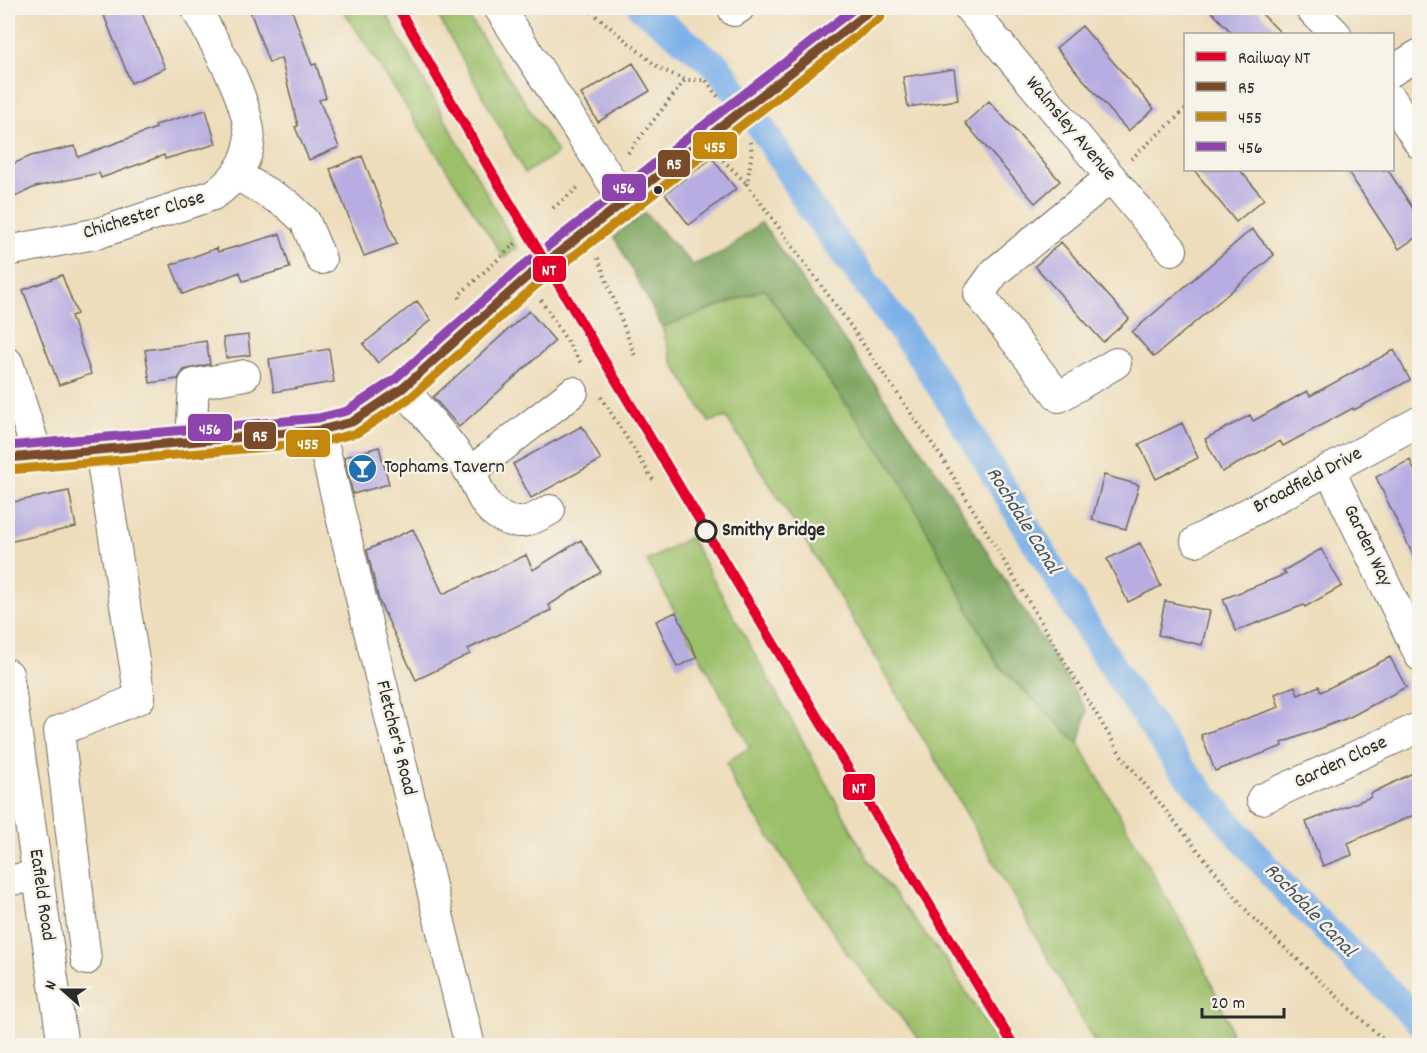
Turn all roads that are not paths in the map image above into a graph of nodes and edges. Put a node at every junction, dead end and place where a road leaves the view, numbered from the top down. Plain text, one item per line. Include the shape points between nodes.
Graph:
1 (196, 8) edge
2 (499, 8) edge
3 (874, 8) edge
4 (969, 8) edge
5 (1310, 8) edge
6 (1335, 33) edge
7 (1419, 54) edge
8 (1394, 70) edge
9 (1394, 103) edge
10 (1419, 144) edge
11 (237, 175) junction
12 (1111, 177) junction
13 (625, 202) junction
14 (1172, 250) dead end
15 (8, 251) edge
16 (321, 259) dead end
17 (8, 363) edge
18 (1116, 363) dead end
19 (245, 375) dead end
20 (403, 388) junction
21 (573, 393) dead end
22 (1419, 421) edge
23 (320, 430) junction
24 (192, 442) junction
25 (100, 450) junction
26 (38, 456) junction
27 (8, 458) edge
28 (1329, 469) junction
29 (470, 472) junction
30 (550, 510) dead end
31 (1196, 541) dead end
32 (1419, 656) edge
33 (8, 674) edge
34 (1419, 727) edge
35 (1262, 799) dead end
36 (39, 877) junction
37 (8, 880) edge
38 (86, 960) dead end
39 (63, 1046) edge
40 (470, 1046) edge

1 - 11 street via 236,86 249,132 246,155
2 - 13 street via 592,178
3 - 13 street, bridge via 734,122
4 - 12 street, Walmsley Avenue
5 - 6 street
7 - 8 street
9 - 10 street
11 - 15 street, Chichester Close via 213,195 99,233
11 - 16 street via 305,221
12 - 14 street, Walmsley Avenue
12 - 18 street via 995,272 979,294 1059,397
13 - 20 street via 527,277
17 - 26 street
19 - 24 street via 194,384
20 - 23 street via 352,422
20 - 29 street
21 - 29 street
22 - 28 street, Broadfield Drive
23 - 24 street
23 - 40 street, Fletcher's Road
24 - 25 street
25 - 26 street
25 - 38 street via 140,698 59,731
26 - 27 street
28 - 31 street, Broadfield Drive
28 - 32 street, Garden Way
29 - 30 street via 480,496 495,513 521,523
33 - 36 street, Eafield Road
34 - 35 street, Garden Close
36 - 37 street
36 - 39 street, Eafield Road

